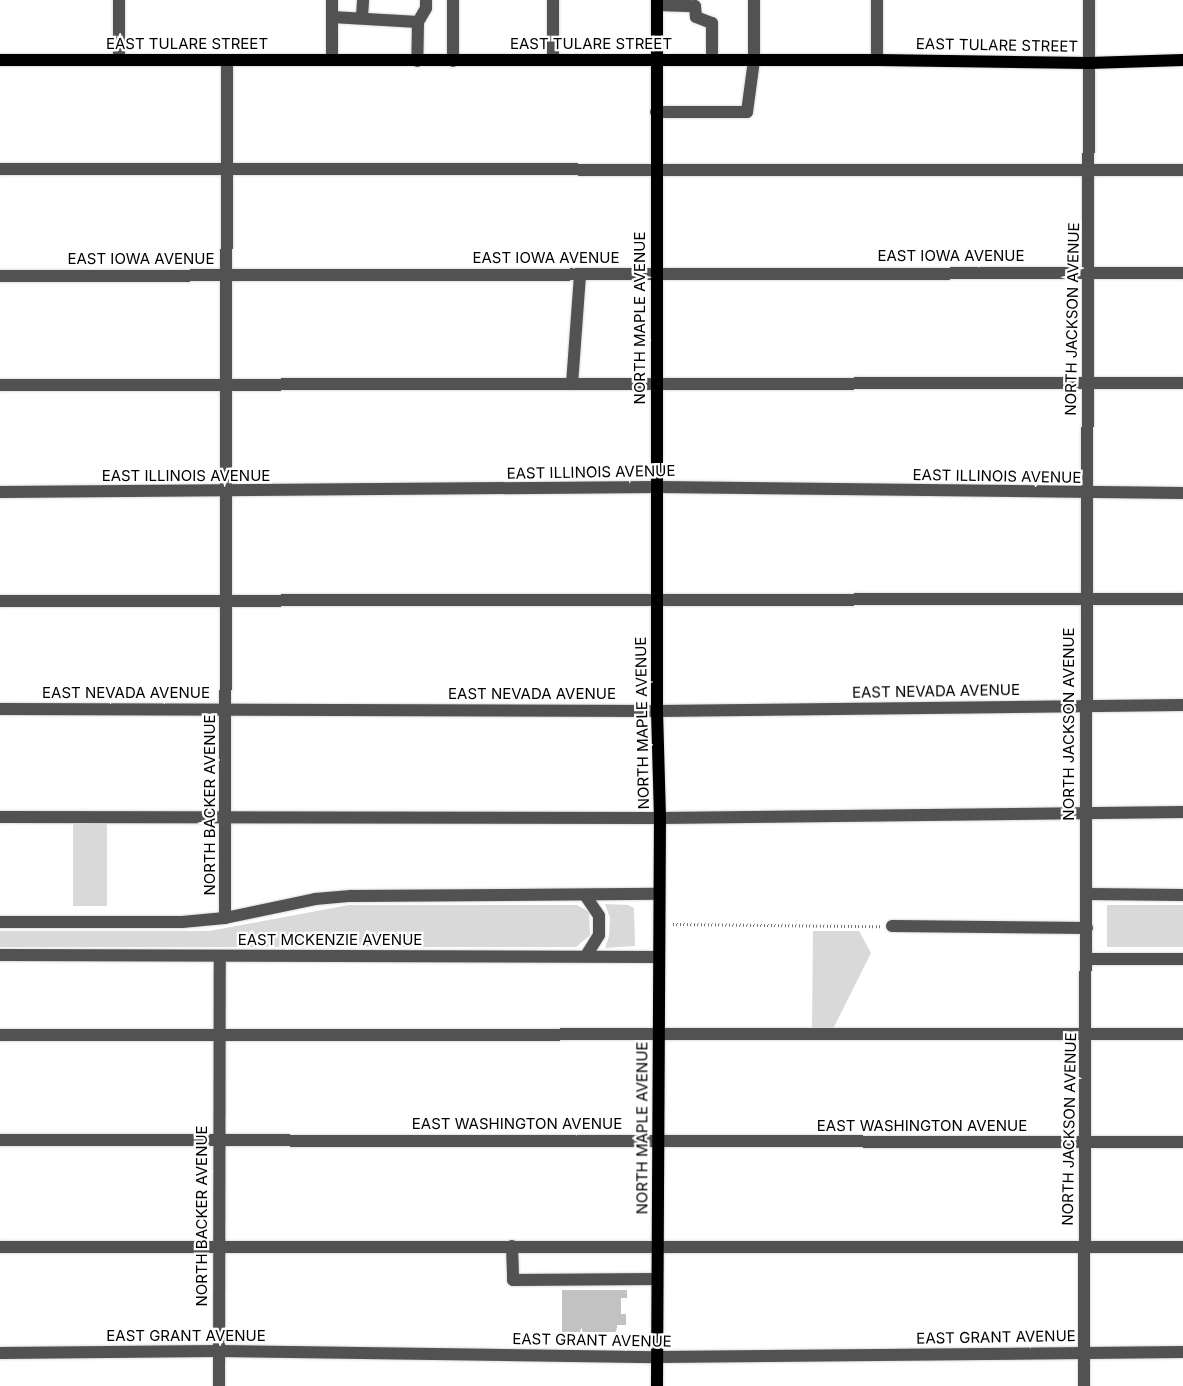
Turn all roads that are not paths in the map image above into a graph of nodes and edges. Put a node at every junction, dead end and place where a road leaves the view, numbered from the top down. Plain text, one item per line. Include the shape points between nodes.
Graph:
1 (119, 0) edge
2 (332, 0) edge
3 (362, 0) edge
4 (426, 0) edge
5 (453, 0) edge
6 (553, 0) edge
7 (754, 0) edge
8 (877, 0) edge
9 (1089, 0) edge
10 (657, 3) edge
11 (695, 3) edge
12 (332, 16) junction
13 (362, 16) junction
14 (418, 22) junction
15 (0, 60) edge
16 (119, 60) junction
17 (332, 60) junction
18 (417, 60) junction
19 (453, 60) junction
20 (553, 60) junction
21 (657, 60) junction
22 (712, 60) junction
23 (754, 60) junction
24 (877, 60) junction
25 (1183, 60) edge
26 (227, 61) junction
27 (1089, 63) junction
28 (656, 112) junction
29 (0, 169) edge
30 (227, 170) junction
31 (656, 170) junction
32 (1089, 170) junction
33 (1183, 170) edge
34 (1089, 272) junction
35 (1183, 273) edge
36 (580, 274) junction
37 (655, 274) junction
38 (229, 275) junction
39 (0, 276) edge
40 (1183, 383) edge
41 (227, 384) junction
42 (572, 384) junction
43 (657, 384) junction
44 (1087, 384) junction
45 (0, 385) edge
46 (658, 486) junction
47 (0, 492) edge
48 (227, 492) junction
49 (1086, 493) junction
50 (1183, 493) edge
51 (1086, 598) junction
52 (658, 599) junction
53 (1183, 599) edge
54 (0, 601) edge
55 (227, 601) junction
56 (1183, 705) edge
57 (1086, 706) junction
58 (0, 709) edge
59 (226, 709) junction
60 (657, 711) junction
61 (1085, 812) junction
62 (1183, 812) edge
63 (226, 816) junction
64 (0, 817) edge
65 (660, 818) junction
66 (659, 894) junction
67 (1087, 894) junction
68 (586, 895) junction
69 (1183, 895) edge
70 (225, 918) junction
71 (0, 922) edge
72 (892, 926) road end
73 (1087, 928) junction
74 (0, 955) edge
75 (220, 956) junction
76 (586, 956) junction
77 (659, 957) junction
78 (1088, 959) junction
79 (1183, 959) edge
80 (659, 1034) junction
81 (1087, 1034) junction
82 (1183, 1034) edge
83 (0, 1035) edge
84 (219, 1035) junction
85 (218, 1139) junction
86 (0, 1140) edge
87 (658, 1141) junction
88 (1087, 1142) junction
89 (1183, 1142) edge
90 (218, 1246) junction
91 (512, 1246) junction
92 (0, 1247) edge
93 (1084, 1247) junction
94 (1183, 1247) edge
95 (658, 1250) junction
96 (657, 1279) junction
97 (218, 1351) junction
98 (1084, 1352) junction
99 (1183, 1352) edge
100 (0, 1353) edge
101 (657, 1357) junction
102 (219, 1386) edge
103 (656, 1386) edge
104 (1084, 1386) edge

1 - 16 street
2 - 12 street
3 - 13 street
4 - 14 street via 426,8
5 - 19 street
6 - 20 street
7 - 23 street
8 - 24 street
9 - 27 street, NORTH JACKSON AVENUE
10 - 11 street
10 - 21 main road, NORTH MAPLE AVENUE
11 - 22 street via 696,17 712,23
12 - 13 street
12 - 17 street
13 - 14 street via 374,22
14 - 18 street
15 - 16 main road, EAST TULARE STREET
16 - 26 main road, EAST TULARE STREET
17 - 18 main road, EAST TULARE STREET
17 - 26 main road, EAST TULARE STREET
18 - 19 main road, EAST TULARE STREET
19 - 20 main road, EAST TULARE STREET
20 - 21 main road, EAST TULARE STREET
21 - 22 main road, EAST TULARE STREET
21 - 28 main road, NORTH MAPLE AVENUE
22 - 23 main road, EAST TULARE STREET
23 - 24 main road, EAST TULARE STREET
23 - 28 street via 747,112
24 - 27 main road, EAST TULARE STREET
25 - 27 main road, EAST TULARE STREET
26 - 30 street, NORTH BACKER AVENUE
27 - 32 street, NORTH JACKSON AVENUE
28 - 31 main road, NORTH MAPLE AVENUE
29 - 30 street
30 - 31 street
30 - 38 street, NORTH BACKER AVENUE
31 - 32 street
31 - 37 main road, NORTH MAPLE AVENUE
32 - 33 street
32 - 34 street, NORTH JACKSON AVENUE
34 - 35 street, EAST IOWA AVENUE
34 - 37 street, EAST IOWA AVENUE
34 - 44 street, NORTH JACKSON AVENUE
36 - 37 street, EAST IOWA AVENUE
36 - 38 street, EAST IOWA AVENUE
36 - 42 street
37 - 43 main road, NORTH MAPLE AVENUE
38 - 39 street, EAST IOWA AVENUE
38 - 41 street, NORTH BACKER AVENUE
40 - 44 street
41 - 42 street
41 - 45 street
41 - 48 street, NORTH BACKER AVENUE
42 - 43 street
43 - 44 street
43 - 46 main road, NORTH MAPLE AVENUE
44 - 49 street, NORTH JACKSON AVENUE
46 - 48 street, EAST ILLINOIS AVENUE
46 - 49 street, EAST ILLINOIS AVENUE
46 - 52 main road, NORTH MAPLE AVENUE
47 - 48 street, EAST ILLINOIS AVENUE
48 - 55 street, NORTH BACKER AVENUE
49 - 50 street, EAST ILLINOIS AVENUE
49 - 51 street, NORTH JACKSON AVENUE
51 - 52 street
51 - 53 street
51 - 57 street, NORTH JACKSON AVENUE
52 - 55 street
52 - 60 main road, NORTH MAPLE AVENUE
54 - 55 street
55 - 59 street, NORTH BACKER AVENUE
56 - 57 street, EAST NEVADA AVENUE
57 - 60 street, EAST NEVADA AVENUE
57 - 61 street, NORTH JACKSON AVENUE
58 - 59 street, EAST NEVADA AVENUE
59 - 60 street, EAST NEVADA AVENUE
59 - 63 street, NORTH BACKER AVENUE
60 - 65 main road, NORTH MAPLE AVENUE
61 - 62 street
61 - 65 street
61 - 67 street, NORTH JACKSON AVENUE
63 - 64 street
63 - 65 street
63 - 70 street, NORTH BACKER AVENUE
65 - 66 main road, NORTH MAPLE AVENUE
66 - 68 street, EAST MCKENZIE AVENUE
66 - 77 main road, NORTH MAPLE AVENUE
67 - 69 street
67 - 73 street, NORTH JACKSON AVENUE
68 - 70 street, EAST MCKENZIE AVENUE via 351,896
68 - 76 street via 599,916 600,935
70 - 71 street, EAST MCKENZIE AVENUE via 182,922
72 - 73 street
73 - 78 street, NORTH JACKSON AVENUE
74 - 75 street, EAST MCKENZIE AVENUE
75 - 76 street, EAST MCKENZIE AVENUE
75 - 84 street, NORTH BACKER AVENUE
76 - 77 street, EAST MCKENZIE AVENUE
77 - 80 main road, NORTH MAPLE AVENUE
78 - 79 street
78 - 81 street, NORTH JACKSON AVENUE
80 - 81 street
80 - 84 street
80 - 87 main road, NORTH MAPLE AVENUE
81 - 82 street
81 - 88 street, NORTH JACKSON AVENUE
83 - 84 street
84 - 85 street, NORTH BACKER AVENUE
85 - 86 street, EAST WASHINGTON AVENUE
85 - 87 street, EAST WASHINGTON AVENUE
85 - 90 street, NORTH BACKER AVENUE
87 - 88 street, EAST WASHINGTON AVENUE
87 - 95 main road, NORTH MAPLE AVENUE
88 - 89 street, EAST WASHINGTON AVENUE
88 - 93 street, NORTH JACKSON AVENUE
90 - 91 street
90 - 92 street
90 - 97 street, NORTH BACKER AVENUE
91 - 95 street
91 - 96 street via 513,1280
93 - 94 street
93 - 95 street
93 - 98 street, NORTH JACKSON AVENUE
95 - 96 main road, NORTH MAPLE AVENUE
96 - 101 main road, NORTH MAPLE AVENUE
97 - 100 street, EAST GRANT AVENUE
97 - 101 street, EAST GRANT AVENUE
97 - 102 street, NORTH BACKER AVENUE
98 - 99 street, EAST GRANT AVENUE
98 - 101 street, EAST GRANT AVENUE
98 - 104 street, NORTH JACKSON AVENUE
101 - 103 main road, NORTH MAPLE AVENUE

